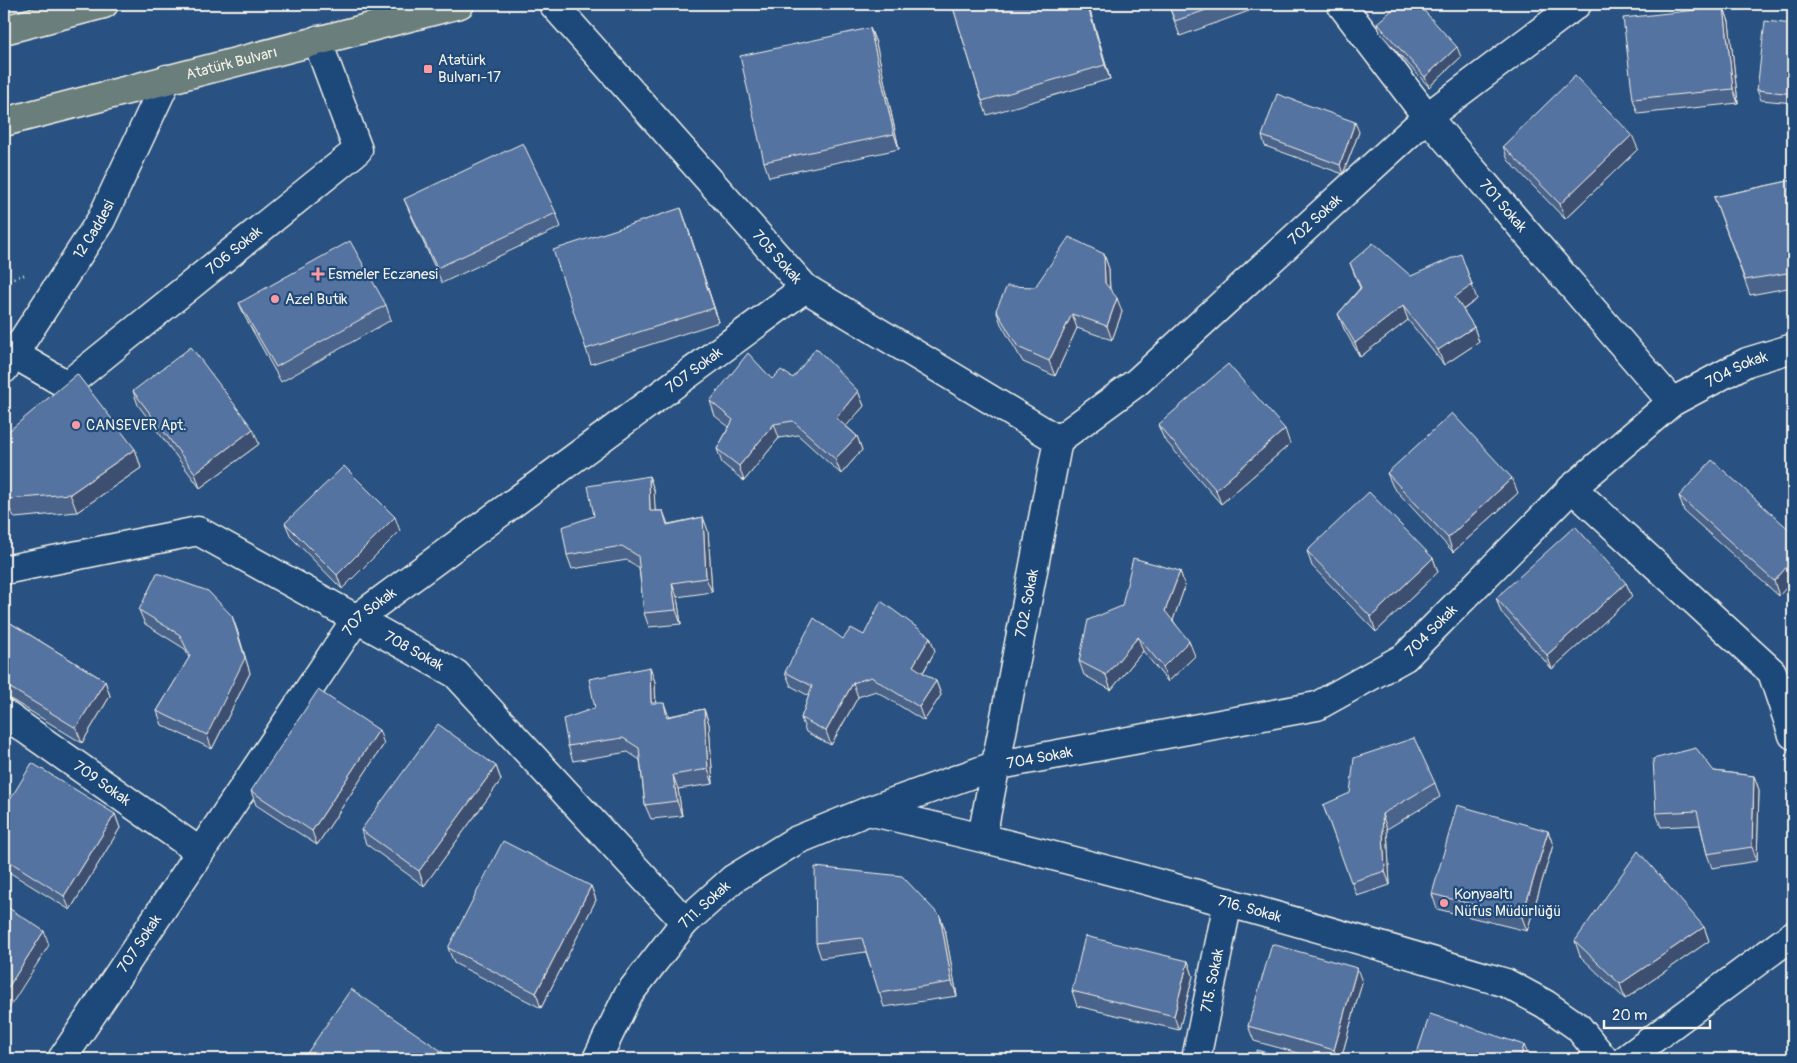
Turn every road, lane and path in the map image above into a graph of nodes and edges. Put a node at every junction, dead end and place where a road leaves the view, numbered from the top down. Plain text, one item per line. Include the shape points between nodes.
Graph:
1 (460, 4) edge
2 (553, 4) edge
3 (1342, 4) edge
4 (1577, 4) edge
5 (96, 5) edge
6 (4, 30) edge
7 (317, 40) junction
8 (167, 79) junction
9 (1427, 117) junction
10 (4, 122) edge
11 (805, 288) junction
12 (1793, 348) edge
13 (9, 362) edge
14 (1672, 402) junction
15 (1058, 440) junction
16 (1572, 488) junction
17 (4, 570) edge
18 (356, 619) junction
19 (4, 714) edge
20 (1793, 734) edge
21 (994, 766) junction
22 (868, 811) junction
23 (982, 837) junction
24 (200, 852) junction
25 (1228, 902) junction
26 (685, 922) junction
27 (1793, 935) edge
28 (62, 1059) edge
29 (596, 1059) edge
30 (1196, 1059) edge
31 (1604, 1059) edge
32 (1626, 1059) edge

1 - 7 main road, Atatürk Bulvarı
2 - 11 street, 705 Sokak
3 - 9 street, 701 Sokak
4 - 9 street, 702 Sokak
5 - 6 main road
7 - 8 main road, Atatürk Bulvarı
7 - 13 street, 706 Sokak via 358,150 67,384
8 - 10 main road, Atatürk Bulvarı
8 - 13 street, 12 Caddesi via 101,220
9 - 14 street, 701 Sokak
9 - 15 street, 702 Sokak via 1137,382
11 - 15 street, 705 Sokak
11 - 18 street, 707 Sokak
12 - 14 street, 704 Sokak via 1747,362
14 - 16 street, 704 Sokak
15 - 21 street, 702. Sokak
16 - 20 street via 1772,672
16 - 21 street, 704 Sokak via 1404,657 1317,706
17 - 18 street, 708 Sokak via 198,531
18 - 24 street, 707 Sokak
18 - 26 street, 708 Sokak via 456,674
19 - 24 street, 709 Sokak
21 - 22 street, 704 Sokak
21 - 23 street, 702. Sokak
22 - 23 street, 716. Sokak
22 - 26 street, 711. Sokak via 795,841 733,879
23 - 25 street, 716. Sokak
24 - 28 street, 707 Sokak
25 - 30 street, 715. Sokak
25 - 31 street, 716. Sokak via 1506,983 1578,1027
26 - 29 street, 711. Sokak via 628,995
27 - 32 street

